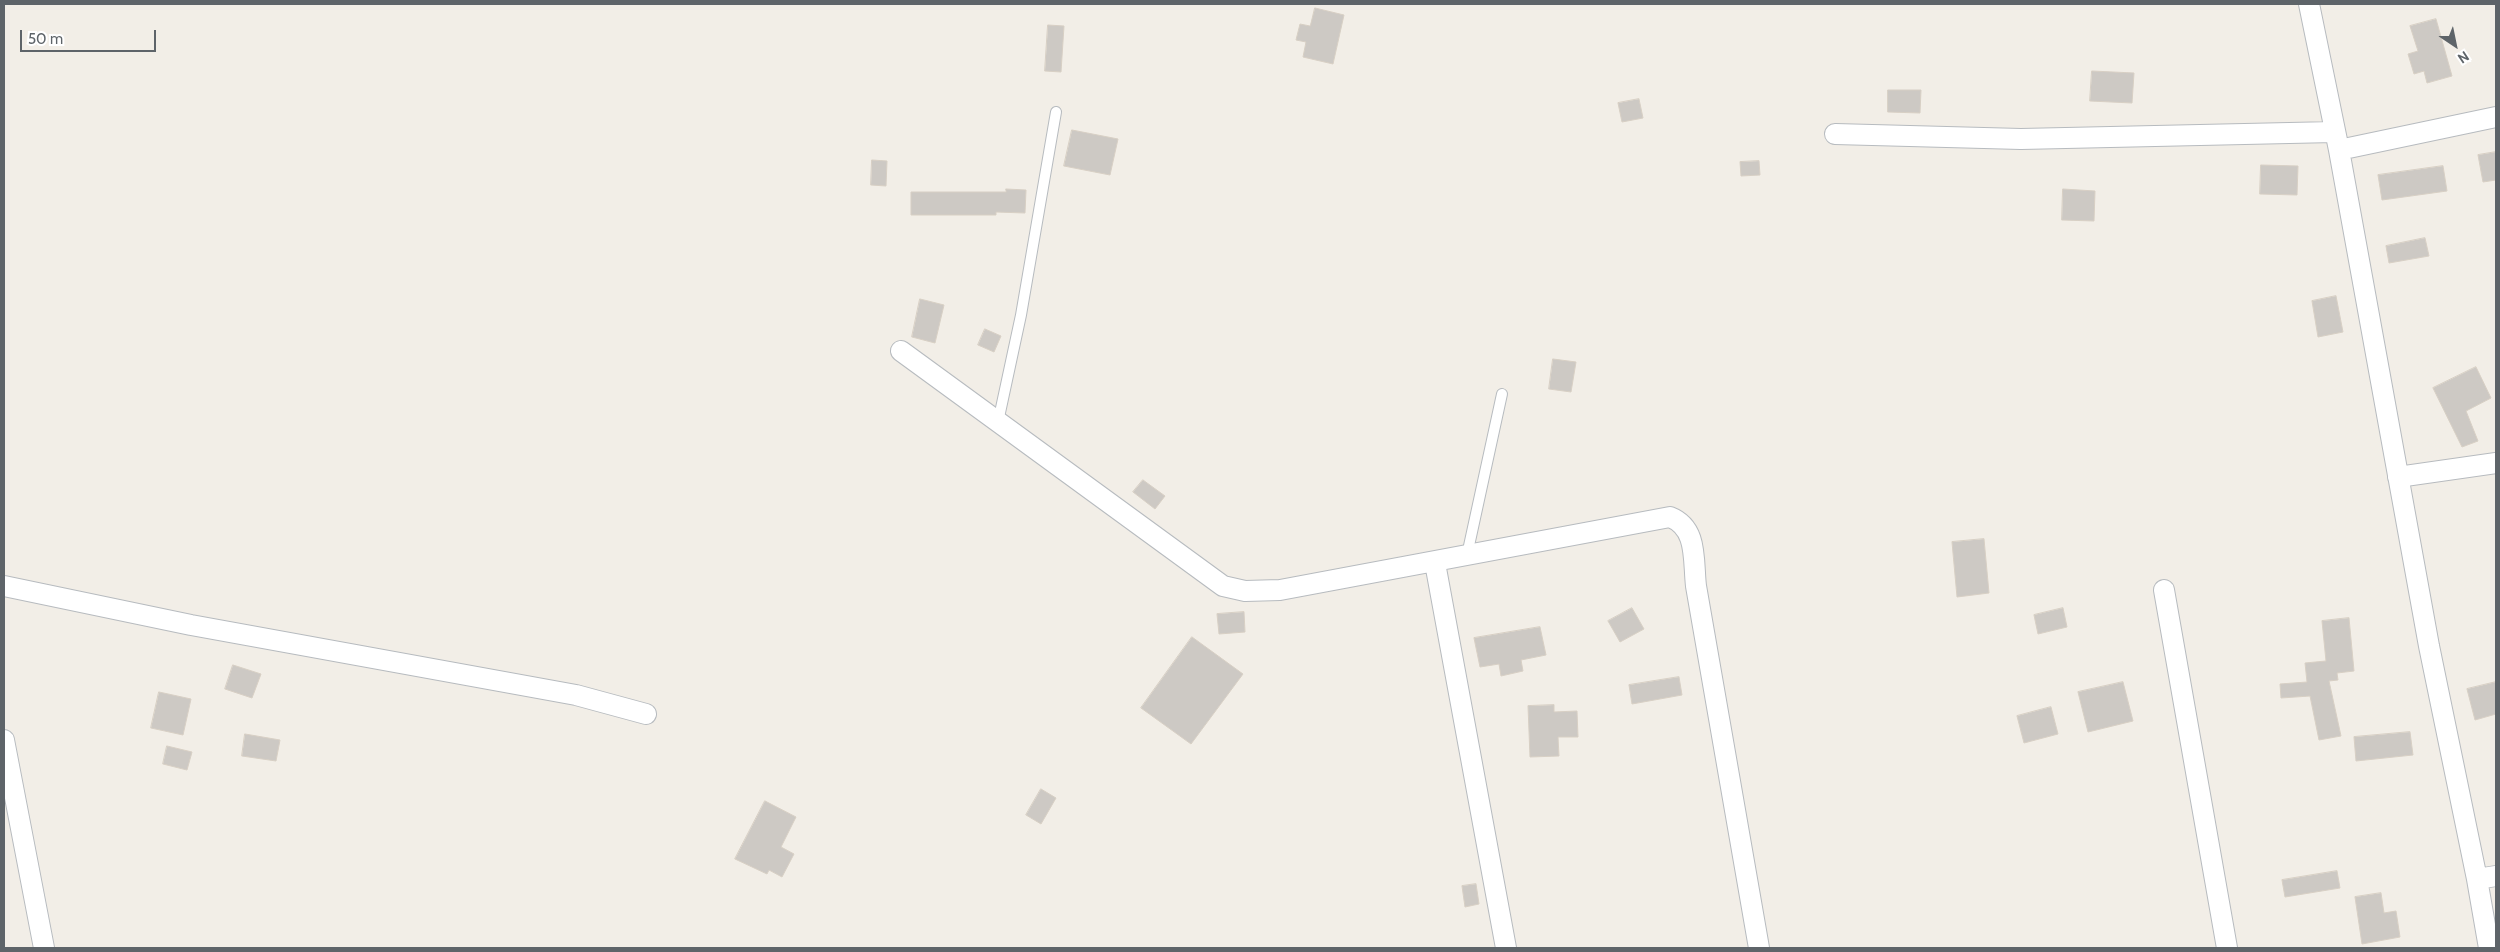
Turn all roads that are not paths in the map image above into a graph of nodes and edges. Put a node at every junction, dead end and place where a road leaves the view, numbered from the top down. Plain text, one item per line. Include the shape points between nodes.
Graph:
1 (2309, 4) edge
2 (1056, 112) dead end
3 (2496, 117) edge
4 (1835, 134) dead end
5 (2337, 141) junction
6 (901, 351) dead end
7 (1502, 394) dead end
8 (998, 422) junction
9 (2496, 463) edge
10 (2398, 478) junction
11 (1467, 555) junction
12 (1435, 563) junction
13 (4, 586) edge
14 (2164, 590) dead end
15 (646, 714) dead end
16 (4, 740) edge
17 (2487, 878) edge
18 (44, 948) edge
19 (1506, 948) edge
20 (1759, 948) edge
21 (2227, 948) edge
22 (2488, 948) edge

1 - 5 street
2 - 8 lane via 1021,315
3 - 5 street
4 - 5 street
5 - 10 street
6 - 8 street
7 - 11 lane
8 - 12 street via 1223,586 1245,591 1280,590
9 - 10 street
10 - 17 street via 2429,646
11 - 12 street
11 - 20 street via 1670,517 1686,528 1691,536 1696,586
12 - 19 street
13 - 15 street via 191,625 576,695
14 - 21 street
16 - 18 street
17 - 22 street

